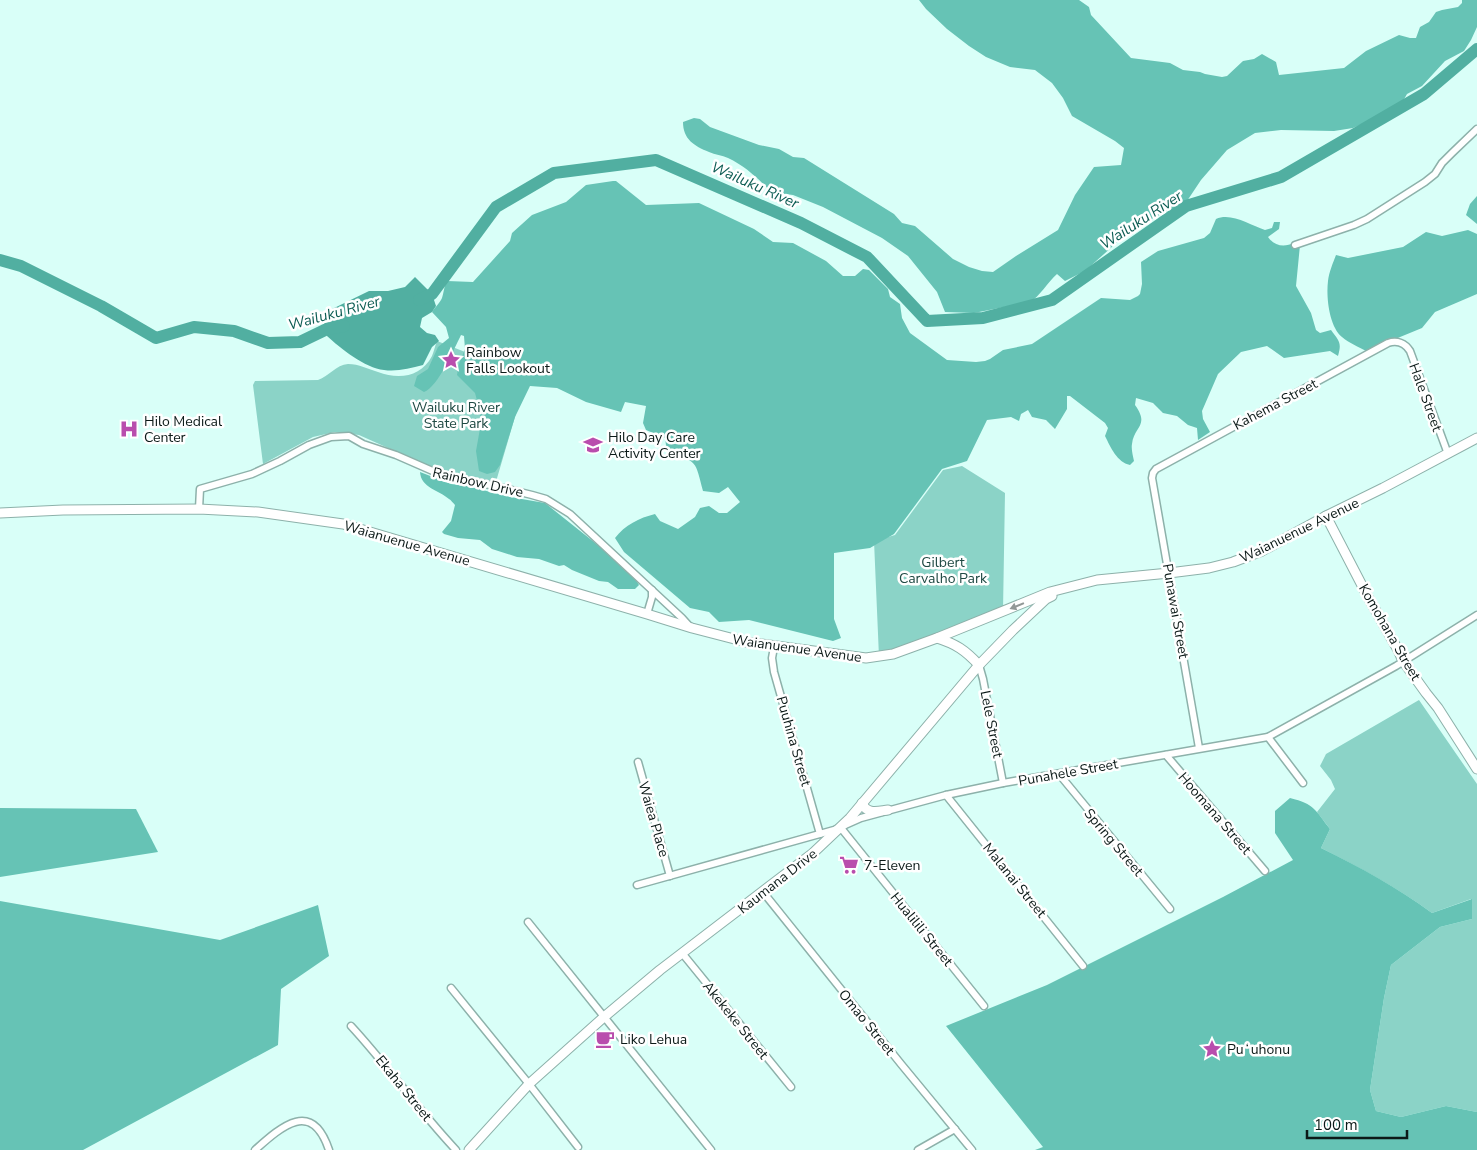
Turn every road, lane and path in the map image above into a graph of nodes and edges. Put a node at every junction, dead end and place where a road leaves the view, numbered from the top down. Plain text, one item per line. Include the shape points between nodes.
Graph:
1 (1477, 129) edge
2 (1295, 244) dead end
3 (1401, 343) joint
4 (1477, 438) edge
5 (1448, 454) junction
6 (1153, 473) joint
7 (199, 509) junction
8 (0, 512) edge
9 (1326, 516) junction
10 (1169, 573) junction
11 (1063, 589) junction
12 (652, 590) junction
13 (647, 614) junction
14 (1477, 614) edge
15 (692, 628) junction
16 (937, 638) junction
17 (774, 647) junction
18 (1403, 661) junction
19 (978, 665) junction
20 (1268, 737) junction
21 (1199, 748) junction
22 (1166, 756) junction
23 (638, 762) dead end
24 (1477, 770) edge
25 (1059, 774) junction
26 (1003, 783) junction
27 (1303, 783) dead end
28 (946, 795) junction
29 (862, 803) junction
30 (888, 810) junction
31 (841, 828) junction
32 (820, 834) junction
33 (1265, 871) dead end
34 (670, 876) junction
35 (637, 885) dead end
36 (763, 892) junction
37 (1170, 909) dead end
38 (528, 922) dead end
39 (682, 953) junction
40 (1083, 966) dead end
41 (451, 988) dead end
42 (984, 1006) dead end
43 (604, 1017) junction
44 (351, 1026) dead end
45 (529, 1084) junction
46 (791, 1087) dead end
47 (955, 1129) junction
48 (578, 1147) dead end
49 (255, 1150) edge
50 (330, 1150) edge
51 (456, 1150) edge
52 (470, 1150) edge
53 (711, 1150) edge
54 (918, 1150) edge
55 (972, 1150) edge

1 - 2 street via 1425,182 1367,219
3 - 5 street, Hale Street via 1410,351
3 - 6 street, Kahema Street via 1388,343
4 - 5 street, Waianuenue Avenue
5 - 9 street, Waianuenue Avenue
6 - 10 street, Punawai Street
7 - 8 street, Waianuenue Avenue
7 - 12 street, Rainbow Drive via 200,489 252,474 331,437 349,436 444,476 546,499 570,514
7 - 13 street, Waianuenue Avenue via 258,512 343,524
9 - 10 street, Waianuenue Avenue via 1262,551 1233,562
9 - 18 street, Komohana Street
10 - 11 street, Waianuenue Avenue via 1098,580
10 - 21 street, Punawai Street
11 -> 16 street, Waianuenue Avenue
11 - 19 street, Kaumana Drive via 1046,599
12 - 13 street
12 - 15 street, Rainbow Drive
13 - 15 street, Waianuenue Avenue
14 - 18 street, Punahele Street
15 - 17 street, Waianuenue Avenue
16 - 17 street, Waianuenue Avenue via 893,654 866,658
16 - 19 street via 966,651
17 - 32 street, Puuhina Street via 774,672
18 - 20 street, Punahele Street
18 - 24 street, Komohana Street via 1438,708
19 - 26 street, Lele Street
19 - 29 street, Kaumana Drive
20 - 21 street, Punahele Street
20 - 27 street
21 - 22 street, Punahele Street
22 - 25 street, Punahele Street
22 - 33 street, Hoomana Street
23 - 34 street, Waiea Place
25 - 26 street, Punahele Street
25 - 37 street, Spring Street
26 - 28 street, Punahele Street
28 - 30 street, Punahele Street
28 - 40 street, Malanai Street
29 - 30 street via 871,812
29 - 31 street, Kaumana Drive
30 - 31 street, Punahele Street
31 - 32 street, Punahele Street
31 - 36 street, Kaumana Drive
31 - 42 street, Hualilili Street
32 - 34 street, Punahele Street
34 - 35 street, Punahele Street
36 - 39 street, Kaumana Drive
36 - 47 street, Omao Street
38 - 43 street
39 - 43 street, Kaumana Drive
39 - 46 street, Akekeke Street
41 - 45 street
43 - 45 street, Kaumana Drive
43 - 53 street
44 - 51 street, Ekaha Street
45 - 48 street
45 - 52 street, Kaumana Drive
47 - 54 street
47 - 55 street, Omao Street
49 - 50 street via 286,1125 301,1121 318,1128

